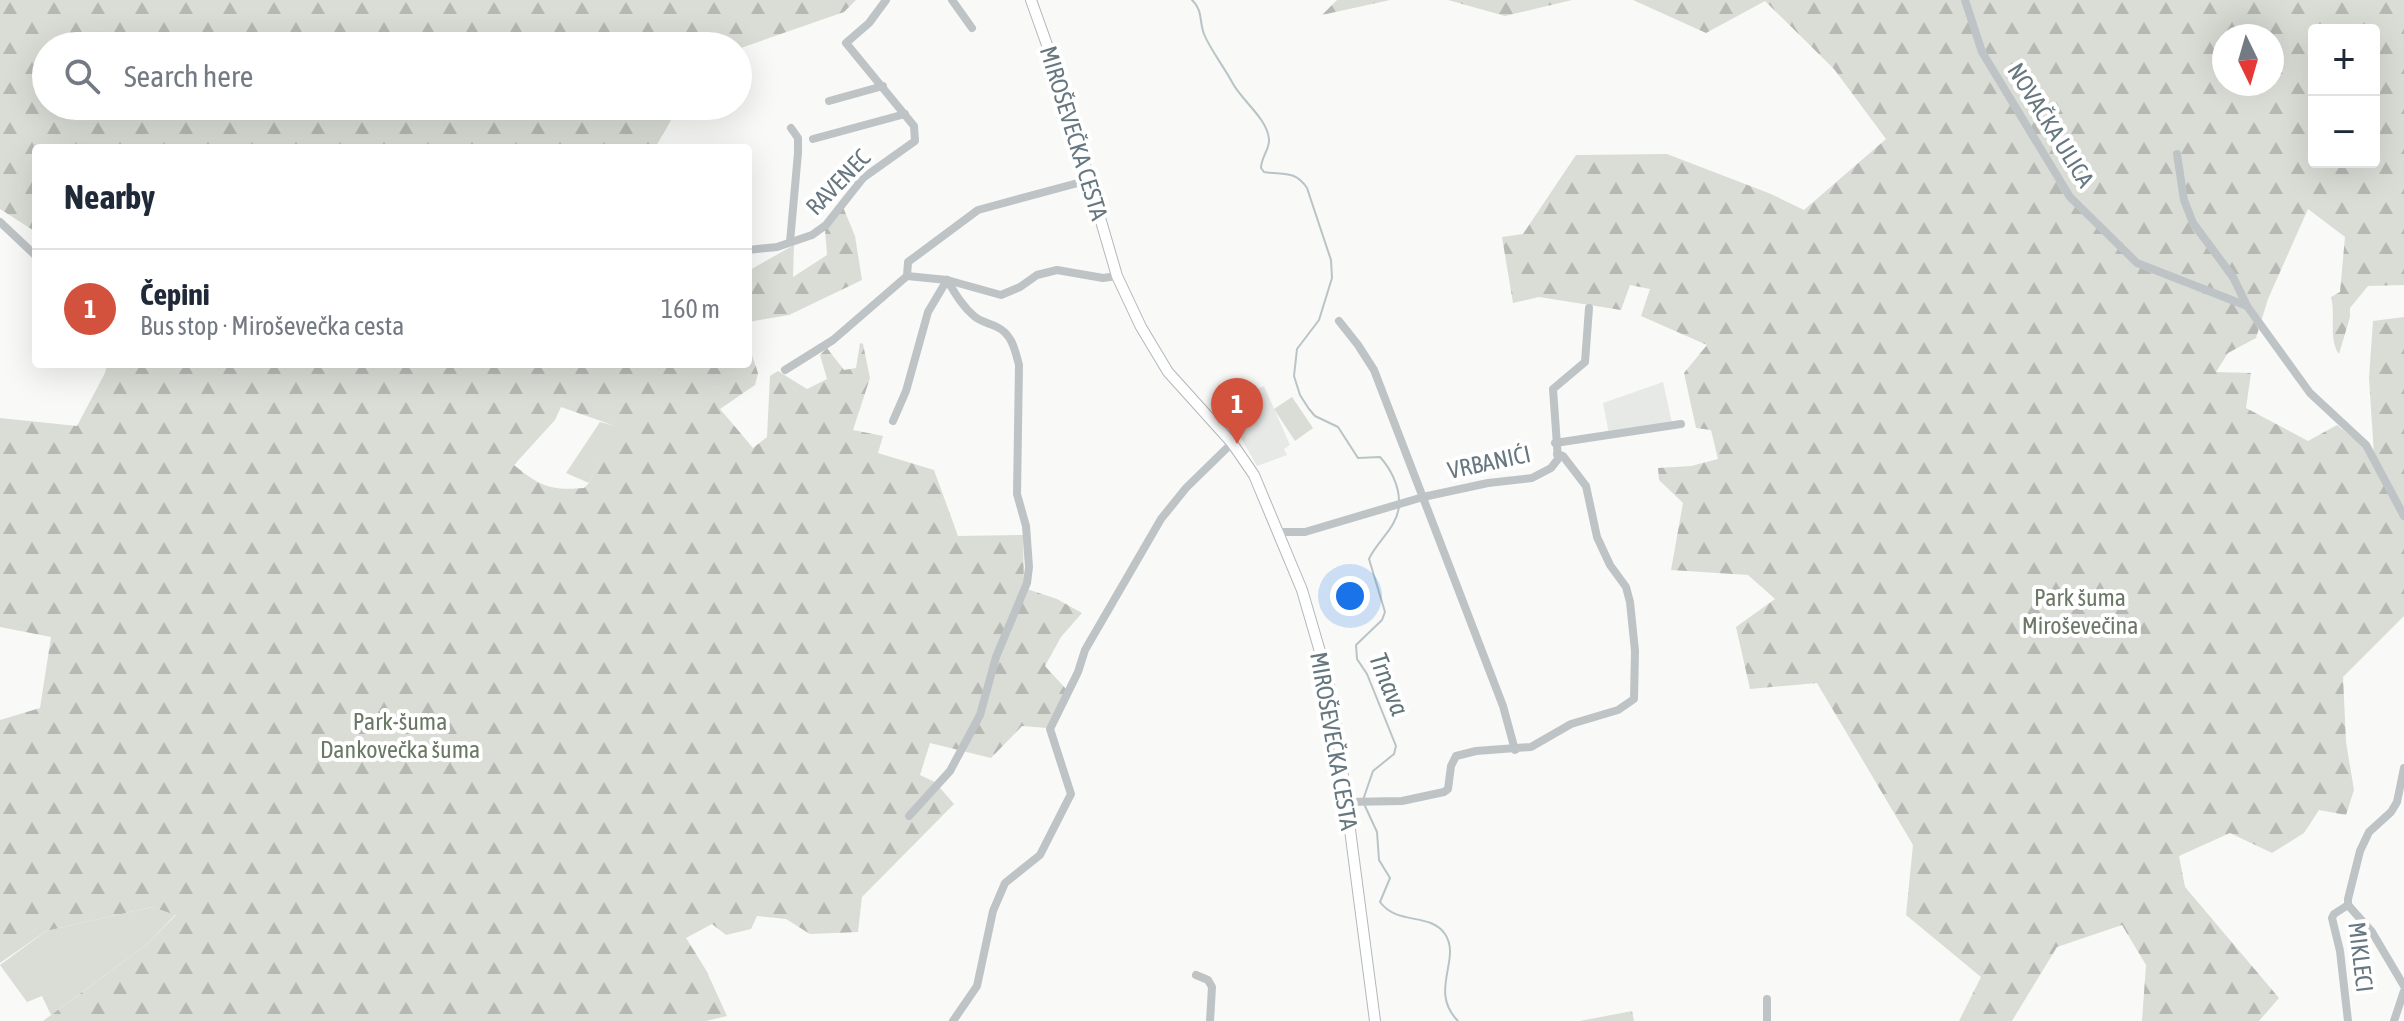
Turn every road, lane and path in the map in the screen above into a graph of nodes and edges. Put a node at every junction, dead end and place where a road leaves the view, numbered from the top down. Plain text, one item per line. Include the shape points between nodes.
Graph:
1 (886, 0) edge
2 (952, 0) edge
3 (1031, 0) edge
4 (1965, 0) edge
5 (972, 28) dead end
6 (883, 86) junction
7 (829, 101) dead end
8 (905, 114) junction
9 (791, 128) dead end
10 (813, 139) dead end
11 (2177, 154) dead end
12 (1089, 180) junction
13 (0, 222) edge
14 (790, 242) junction
15 (752, 250) edge
16 (32, 252) edge
17 (907, 276) junction
18 (1117, 276) junction
19 (947, 280) junction
20 (2247, 306) junction
21 (1589, 308) dead end
22 (1339, 321) dead end
23 (785, 370) dead end
24 (893, 421) dead end
25 (1681, 424) dead end
26 (1232, 443) junction
27 (1555, 443) junction
28 (1557, 454) junction
29 (1423, 497) junction
30 (2404, 516) edge
31 (1279, 532) junction
32 (1515, 750) junction
33 (2404, 768) edge
34 (1346, 802) junction
35 (909, 816) dead end
36 (2348, 905) junction
37 (1196, 975) dead end
38 (2404, 988) edge
39 (1767, 999) dead end
40 (953, 1021) edge
41 (1210, 1021) edge
42 (1375, 1021) edge
43 (1767, 1021) edge
44 (2348, 1021) edge
45 (2394, 1021) edge

1 - 6 street via 846,43
2 - 5 street
3 - 12 main road, MIROŠEVEČKA CESTA
4 - 20 street, NOVAČKA ULICA via 1982,52 2070,197 2137,263
6 - 7 street
6 - 8 street
8 - 10 street
8 - 14 street, RAVENEC via 914,126 915,141 863,178 826,225
9 - 14 street via 798,138 798,153
11 - 20 street via 2193,223 2233,277
12 - 17 street via 978,210 908,262
12 - 18 main road, MIROŠEVEČKA CESTA
13 - 16 street
14 - 15 street, RAVENEC
17 - 19 street
17 - 23 street via 825,346
18 - 19 street via 1057,270 1001,295
18 - 26 main road, MIROŠEVEČKA CESTA via 1168,372
19 - 24 street via 928,312
19 - 35 street via 975,317 999,328 1014,346 1019,365 1017,494 1029,567 980,715 950,771
20 - 30 street via 2310,393 2352,431 2377,463
21 - 27 street, VRBANIĆI via 1585,362 1553,389
22 - 29 street via 1374,370
25 - 27 street
26 - 31 main road, MIROŠEVEČKA CESTA via 1254,475
26 - 40 street via 1161,519 1085,650 1050,729 1071,794 1040,855 1005,883 993,911 977,986
27 - 28 street, VRBANIĆI
28 - 29 street, VRBANIĆI via 1551,468 1532,478
28 - 32 street via 1586,486 1597,537 1626,587 1633,617 1634,699
29 - 31 street, VRBANIĆI via 1305,532
29 - 32 street
31 - 34 main road, MIROŠEVEČKA CESTA via 1328,679
32 - 34 street via 1456,756 1444,792 1402,801
33 - 36 street, MIKLECI via 2397,802 2369,832 2360,851
34 - 42 main road, MIROŠEVEČKA CESTA
36 - 38 street, MIKLECI via 2372,932
36 - 44 street, MIKLECI via 2332,918
37 - 41 street via 1212,987
38 - 45 street
39 - 43 street

